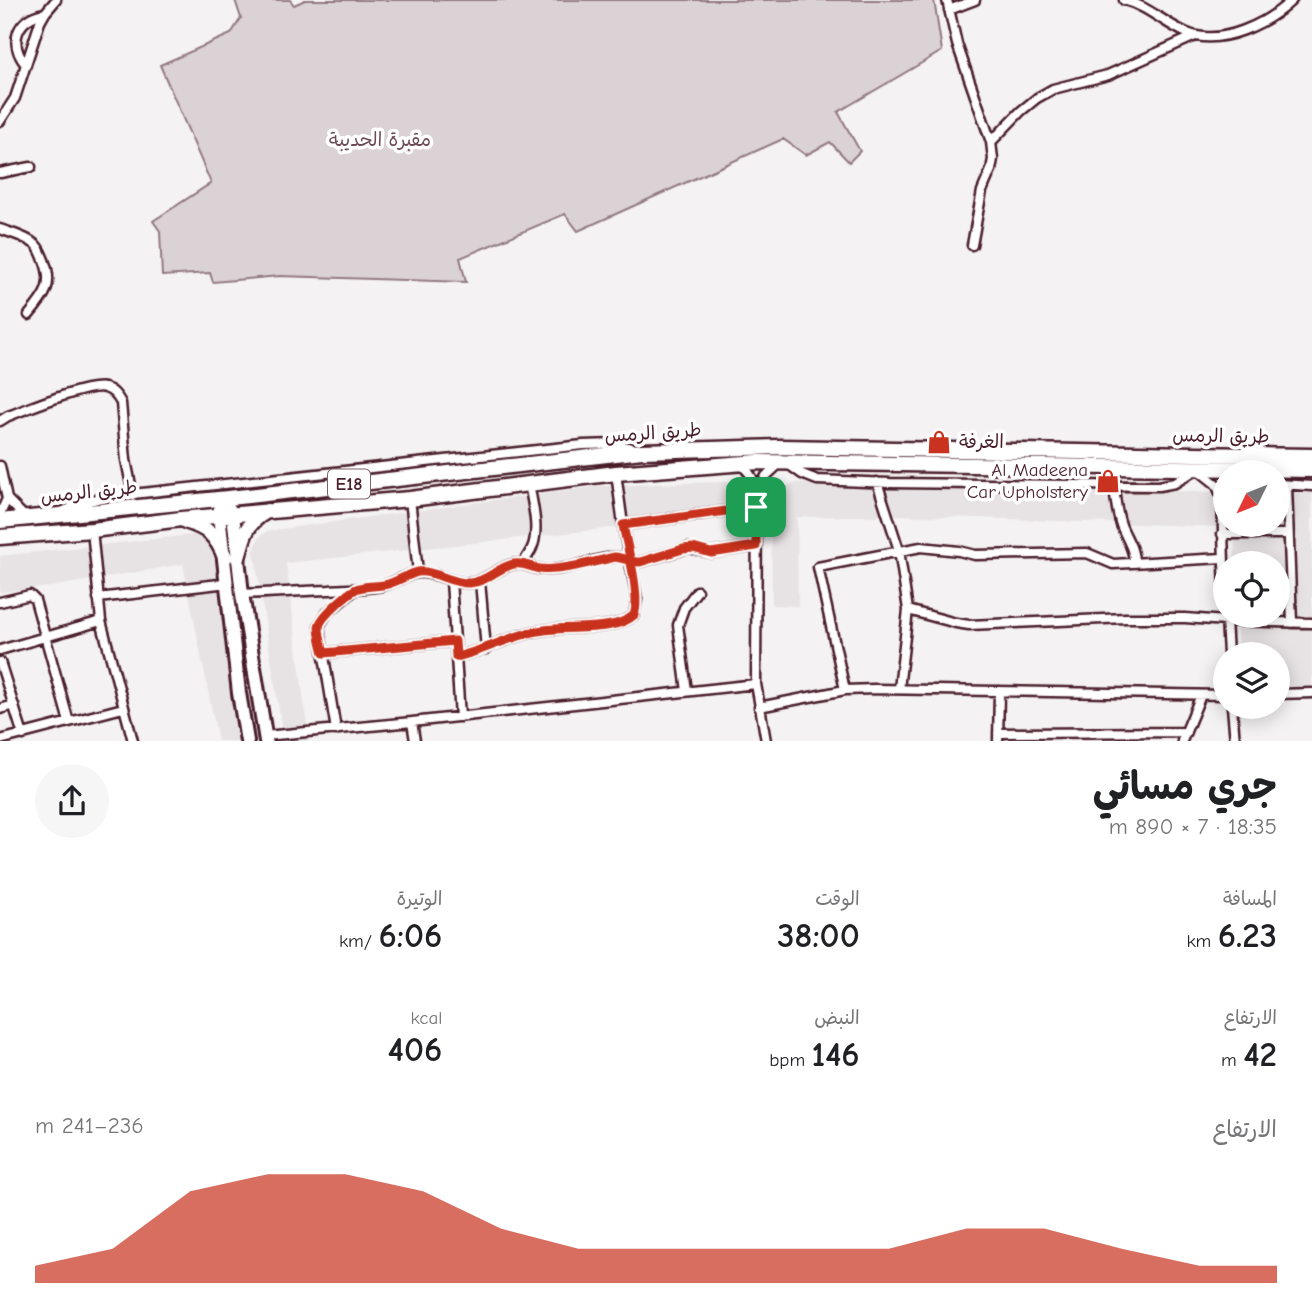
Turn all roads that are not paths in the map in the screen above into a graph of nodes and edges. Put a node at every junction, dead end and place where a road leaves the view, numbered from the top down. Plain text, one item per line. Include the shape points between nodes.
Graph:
1 (56, 0) edge
2 (947, 0) edge
3 (975, 0) edge
4 (1124, 0) edge
5 (1293, 0) edge
6 (949, 10) junction
7 (45, 13) junction
8 (1195, 36) junction
9 (26, 65) junction
10 (0, 121) edge
11 (991, 142) junction
12 (31, 167) dead end
13 (0, 173) edge
14 (0, 229) edge
15 (972, 245) dead end
16 (29, 315) dead end
17 (0, 421) edge
18 (642, 451) junction
19 (1312, 456) edge
20 (783, 463) junction
21 (739, 464) junction
22 (0, 466) edge
23 (1197, 468) junction
24 (1213, 469) edge
25 (1312, 470) edge
26 (1290, 471) edge
27 (616, 473) junction
28 (1213, 481) edge
29 (877, 482) junction
30 (529, 484) junction
31 (1114, 485) junction
32 (1290, 486) edge
33 (1312, 486) edge
34 (757, 494) junction
35 (132, 495) junction
36 (6, 499) junction
37 (410, 499) junction
38 (223, 506) junction
39 (756, 507) junction
40 (267, 511) junction
41 (0, 514) edge
42 (55, 515) junction
43 (26, 518) junction
44 (181, 519) junction
45 (0, 521) edge
46 (623, 525) junction
47 (92, 530) junction
48 (0, 537) edge
49 (1288, 537) edge
50 (756, 546) junction
51 (899, 550) junction
52 (232, 558) junction
53 (1213, 558) edge
54 (629, 560) junction
55 (1135, 562) junction
56 (523, 563) junction
57 (418, 572) junction
58 (451, 581) junction
59 (480, 581) junction
60 (228, 583) junction
61 (357, 588) junction
62 (697, 591) dead end
63 (242, 594) junction
64 (98, 598) junction
65 (0, 602) edge
66 (908, 610) junction
67 (1213, 619) edge
68 (101, 621) junction
69 (1292, 622) joint
70 (1312, 623) edge
71 (47, 637) junction
72 (455, 641) junction
73 (486, 649) junction
74 (0, 650) edge
75 (324, 653) junction
76 (456, 657) junction
77 (0, 662) edge
78 (755, 684) junction
79 (899, 689) junction
80 (845, 690) junction
81 (687, 691) junction
82 (999, 691) junction
83 (239, 693) junction
84 (1312, 693) edge
85 (1290, 694) edge
86 (1201, 695) junction
87 (1213, 695) edge
88 (14, 705) junction
89 (760, 706) junction
90 (123, 708) junction
91 (0, 709) edge
92 (460, 717) junction
93 (1233, 719) edge
94 (69, 722) junction
95 (412, 722) junction
96 (336, 730) junction
97 (37, 731) junction
98 (23, 735) junction
99 (311, 736) edge
100 (998, 737) edge
101 (1184, 737) edge
102 (265, 739) edge
103 (0, 740) edge
104 (41, 741) edge
105 (133, 741) edge
106 (247, 741) edge
107 (415, 741) edge
108 (766, 741) edge
109 (1235, 741) edge

1 - 7 street
2 - 6 street
3 - 6 street
4 - 8 street
5 - 8 street via 1277,14 1241,31
6 - 11 street
7 - 9 street
7 - 9 street via 26,20 16,37 16,48
8 - 11 street via 1108,75 1053,89 1021,111
9 - 10 street via 15,98
11 - 15 street via 991,170 982,191
12 - 13 street
14 - 16 street via 37,246 47,267 49,284
17 - 35 street via 81,391 110,390 121,403
18 - 19 highway, طريق الرمس / E18 via 779,447
18 - 35 street via 614,444 583,445
18 - 38 highway, طريق الرمس / E18
20 - 21 highway, طريق الرمس / E18
20 - 23 highway, طريق الرمس / E18
20 - 29 street via 811,478
20 - 34 street via 766,476
21 - 27 highway, طريق الرمس / E18
21 - 34 street via 752,476
22 - 36 street
23 - 24 highway, طريق الرمس / E18
23 - 28 street
23 - 31 street via 1164,486
25 - 26 highway, طريق الرمس / E18
27 - 30 highway, طريق الرمس / E18
27 - 46 street
29 - 31 street
29 - 51 street
30 - 37 highway, طريق الرمس / E18
30 - 56 street via 534,539
31 - 55 street via 1119,517
32 - 33 street
34 - 39 street
35 - 42 street via 85,502
36 - 41 street
36 - 43 street
37 - 40 highway, طريق الرمس / E18
37 - 57 street
38 - 40 highway, طريق الرمس / E18
38 - 42 highway, طريق الرمس / E18
38 - 44 highway, طريق الرمس / E18
38 - 52 main road
39 - 46 street
39 - 50 street
40 - 52 highway via 247,528
42 - 43 highway, طريق الرمس / E18
43 - 45 highway, طريق الرمس / E18
44 - 47 highway, طريق الرمس / E18
44 - 52 highway via 209,531
46 - 54 street
47 - 48 highway, طريق الرمس / E18
47 - 64 street
49 - 69 street
50 - 54 street via 711,553 688,548 645,561
50 - 78 street
51 - 55 street via 921,547 975,555 1087,553 1113,564
51 - 66 street
51 - 80 street via 818,567
52 - 60 main road
52 - 63 main road
53 - 55 street
54 - 56 street via 615,557 553,569
54 - 73 street via 637,599 628,621 544,630
56 - 59 street
57 - 58 street
57 - 61 street via 383,586
58 - 59 street
58 - 72 street
59 - 73 street
60 - 64 street
60 - 83 main road
61 - 63 street
61 - 75 street via 321,620
62 - 81 street via 678,625
63 - 102 main road
64 - 68 street
65 - 71 street via 33,596
66 - 67 street via 969,625
66 - 79 street
68 - 71 street
68 - 90 street
69 - 70 street
71 - 74 street
71 - 94 street
72 - 75 street
72 - 76 street
73 - 76 street
75 - 96 street
76 - 92 street
77 - 88 street
78 - 81 street
78 - 89 street
79 - 80 street
79 - 82 street
80 - 89 street
81 - 92 street
82 - 86 street
82 - 100 street
83 - 102 main road via 255,696
83 - 106 main road
84 - 85 street
86 - 87 street
86 - 101 street
88 - 91 street
88 - 98 street
89 - 108 street
90 - 94 street
90 - 105 street
92 - 95 street
93 - 109 street
94 - 97 street
95 - 96 street
95 - 107 street
96 - 99 street
97 - 98 street
97 - 104 street
98 - 103 street
99 - 102 street
100 - 101 street

